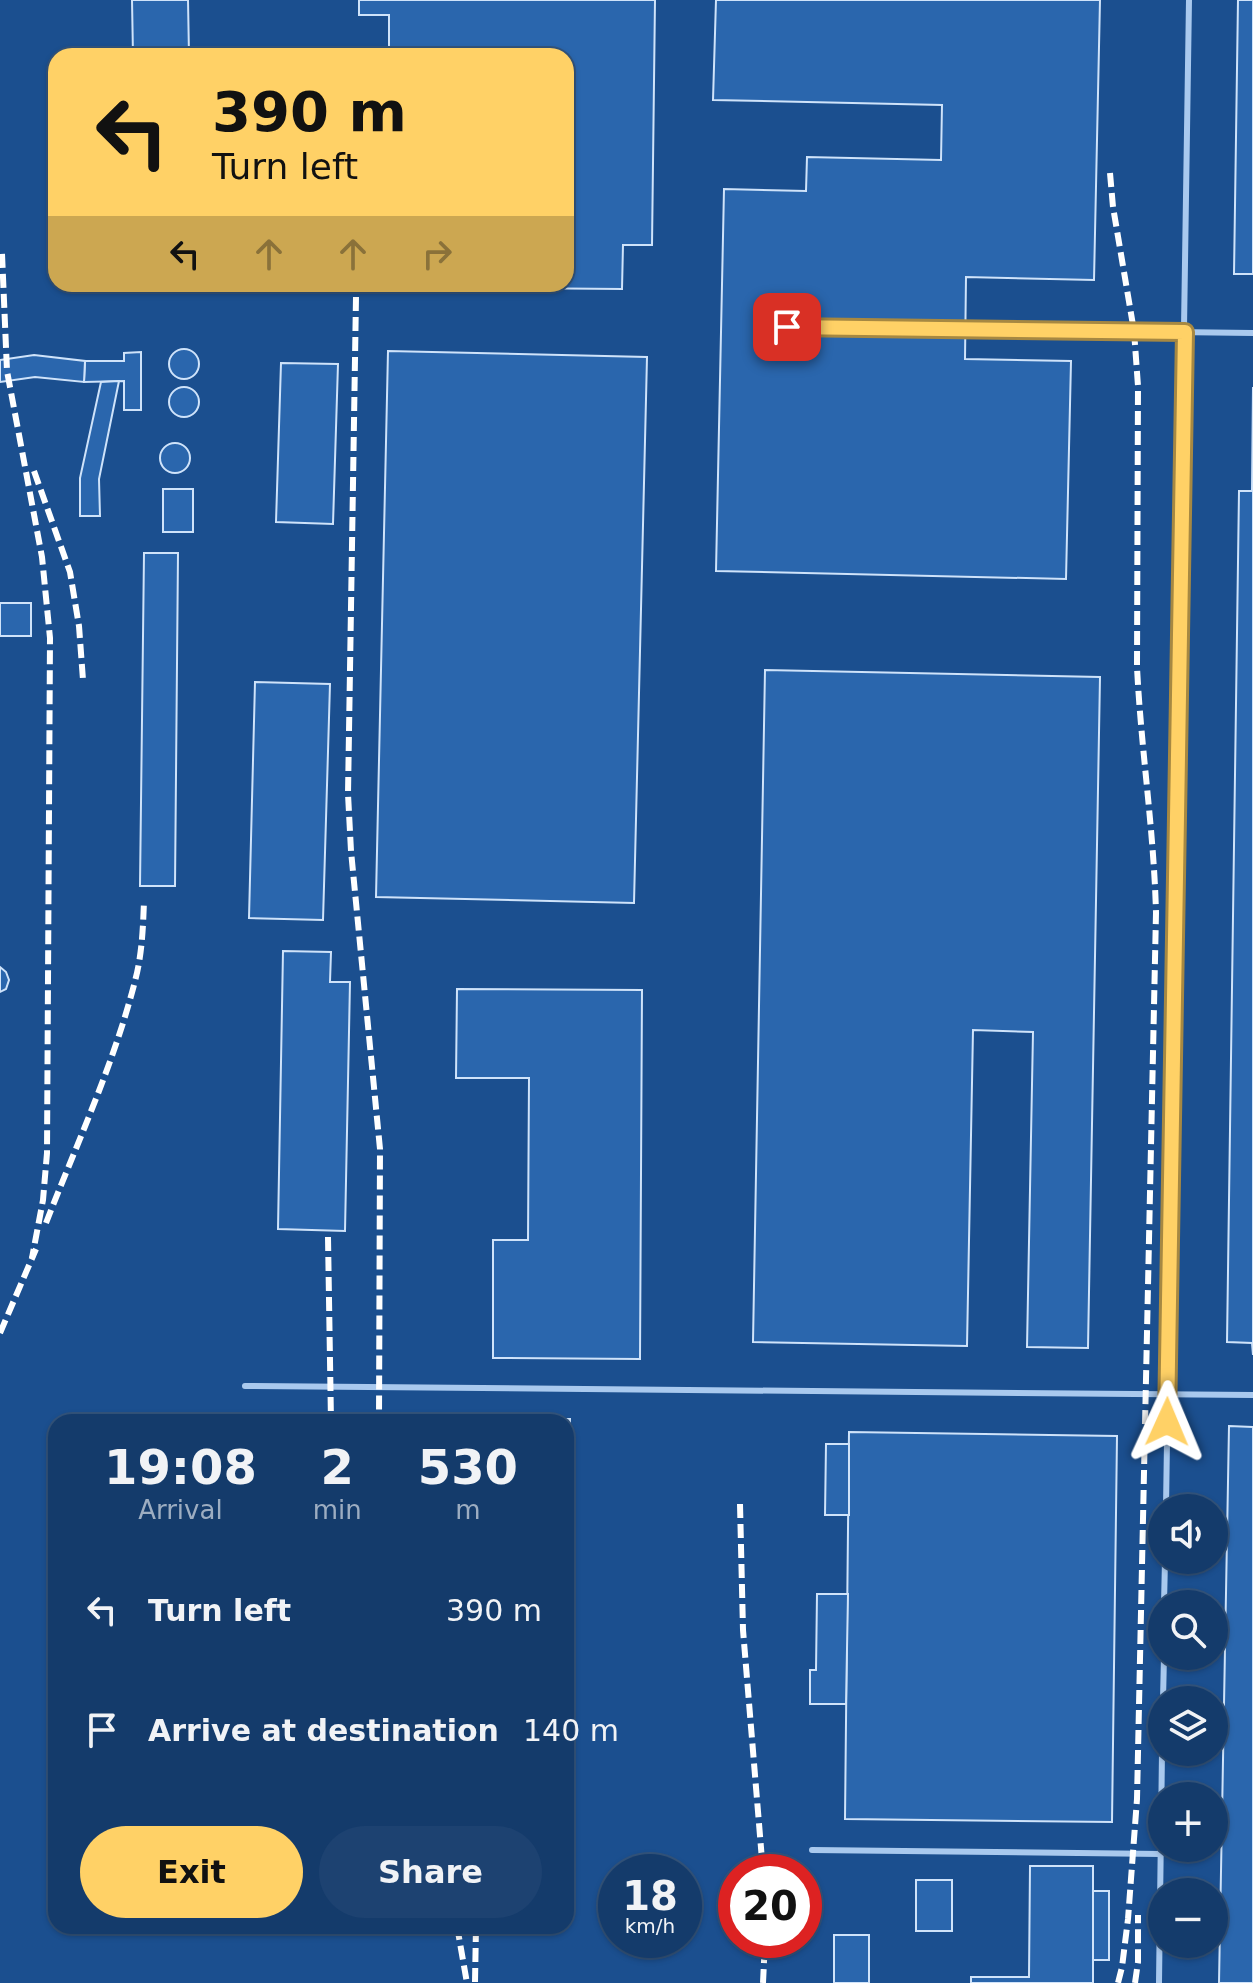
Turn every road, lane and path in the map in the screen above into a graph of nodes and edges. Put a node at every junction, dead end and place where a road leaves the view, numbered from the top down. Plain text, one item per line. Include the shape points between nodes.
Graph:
1 (1189, 0) edge
2 (787, 327) dead end
3 (1185, 332) junction
4 (1253, 333) edge
5 (245, 1386) dead end
6 (1167, 1394) junction
7 (1253, 1395) edge
8 (1166, 1494) edge
9 (812, 1850) dead end
10 (1148, 1854) edge
11 (1161, 1862) edge
12 (1159, 1983) edge

1 - 3 lane
2 - 3 lane
3 - 4 lane
3 - 6 lane
5 - 6 lane
6 - 7 lane
6 - 8 lane
9 - 10 lane
11 - 12 lane

